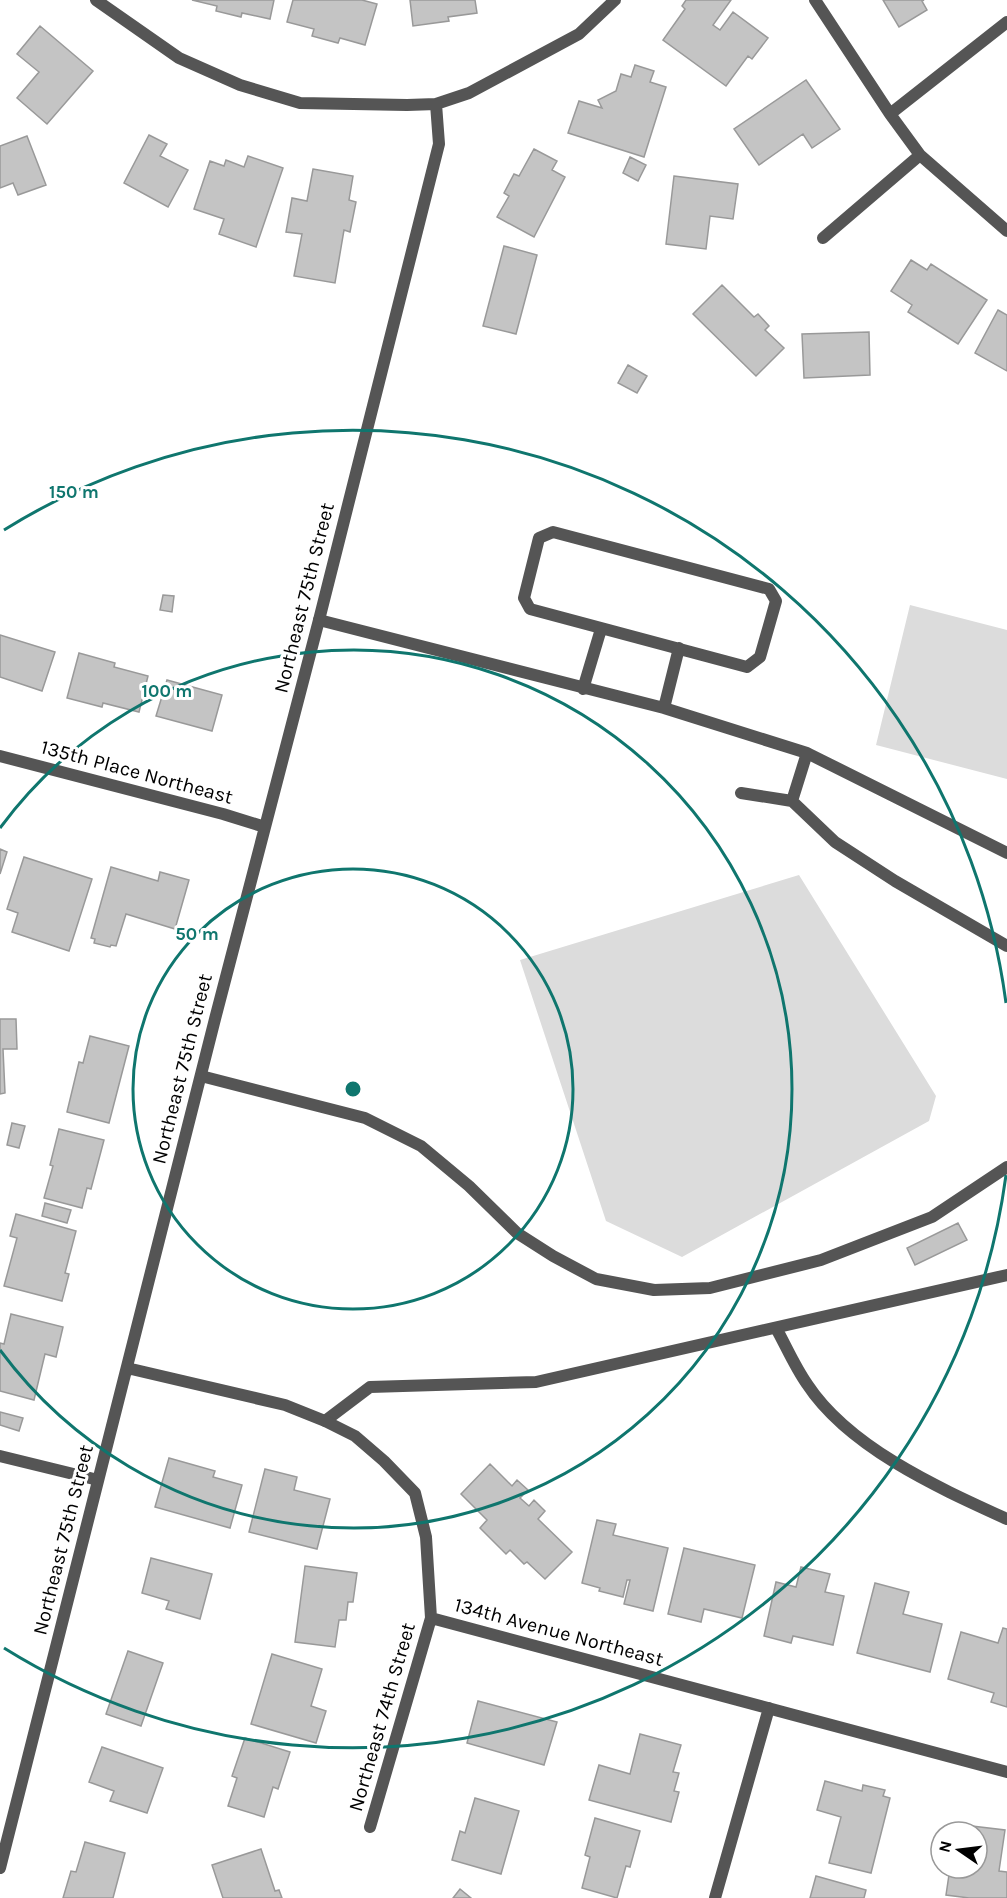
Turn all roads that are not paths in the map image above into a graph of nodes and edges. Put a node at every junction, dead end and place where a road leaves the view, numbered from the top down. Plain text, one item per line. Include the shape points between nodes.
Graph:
1 (96, 0) edge
2 (615, 0) edge
3 (815, 0) edge
4 (1007, 22) edge
5 (436, 104) junction
6 (890, 114) junction
7 (920, 155) junction
8 (1007, 231) edge
9 (822, 238) dead end
10 (319, 620) junction
11 (601, 629) junction
12 (679, 648) junction
13 (583, 689) junction
14 (664, 708) junction
15 (807, 753) junction
16 (0, 756) edge
17 (741, 793) dead end
18 (792, 801) junction
19 (264, 827) junction
20 (1007, 853) edge
21 (1007, 946) edge
22 (201, 1076) junction
23 (1007, 1167) edge
24 (1007, 1275) edge
25 (776, 1328) junction
26 (127, 1368) junction
27 (325, 1421) junction
28 (0, 1456) edge
29 (98, 1480) junction
30 (1007, 1519) edge
31 (430, 1618) junction
32 (769, 1708) junction
33 (1007, 1772) edge
34 (370, 1827) dead end
35 (0, 1868) edge
36 (715, 1898) edge

1 - 5 street via 179,58 240,85 300,103
2 - 5 street via 579,34 469,93
3 - 6 street
4 - 6 street
5 - 10 street, Northeast 75th Street via 439,144
6 - 7 street
7 - 8 street
7 - 9 street
10 - 13 street
10 - 19 street, Northeast 75th Street
11 - 12 street
11 - 12 street via 530,609 524,598 539,538 553,532 769,588 776,601 760,657 747,667
11 - 13 street
12 - 14 street
13 - 14 street
14 - 15 street
15 - 18 street
15 - 20 street
16 - 19 street, 135th Place Northeast
17 - 18 street
18 - 21 street via 835,842
19 - 22 street, Northeast 75th Street
22 - 23 street via 364,1118 422,1146 517,1233 553,1256 596,1279 654,1290 710,1288 821,1260 932,1217
22 - 26 street, Northeast 75th Street
24 - 25 street
25 - 27 street via 536,1382 370,1388
25 - 30 street via 807,1384 838,1421 889,1458 954,1495
26 - 27 street, 134th Avenue Northeast via 285,1406
26 - 29 street, Northeast 75th Street
27 - 31 street, 134th Avenue Northeast via 355,1436 416,1493 426,1537
28 - 29 street
29 - 35 street, Northeast 75th Street
31 - 32 street, 134th Avenue Northeast
31 - 34 street, Northeast 74th Street
32 - 33 street, 134th Avenue Northeast
32 - 36 street

